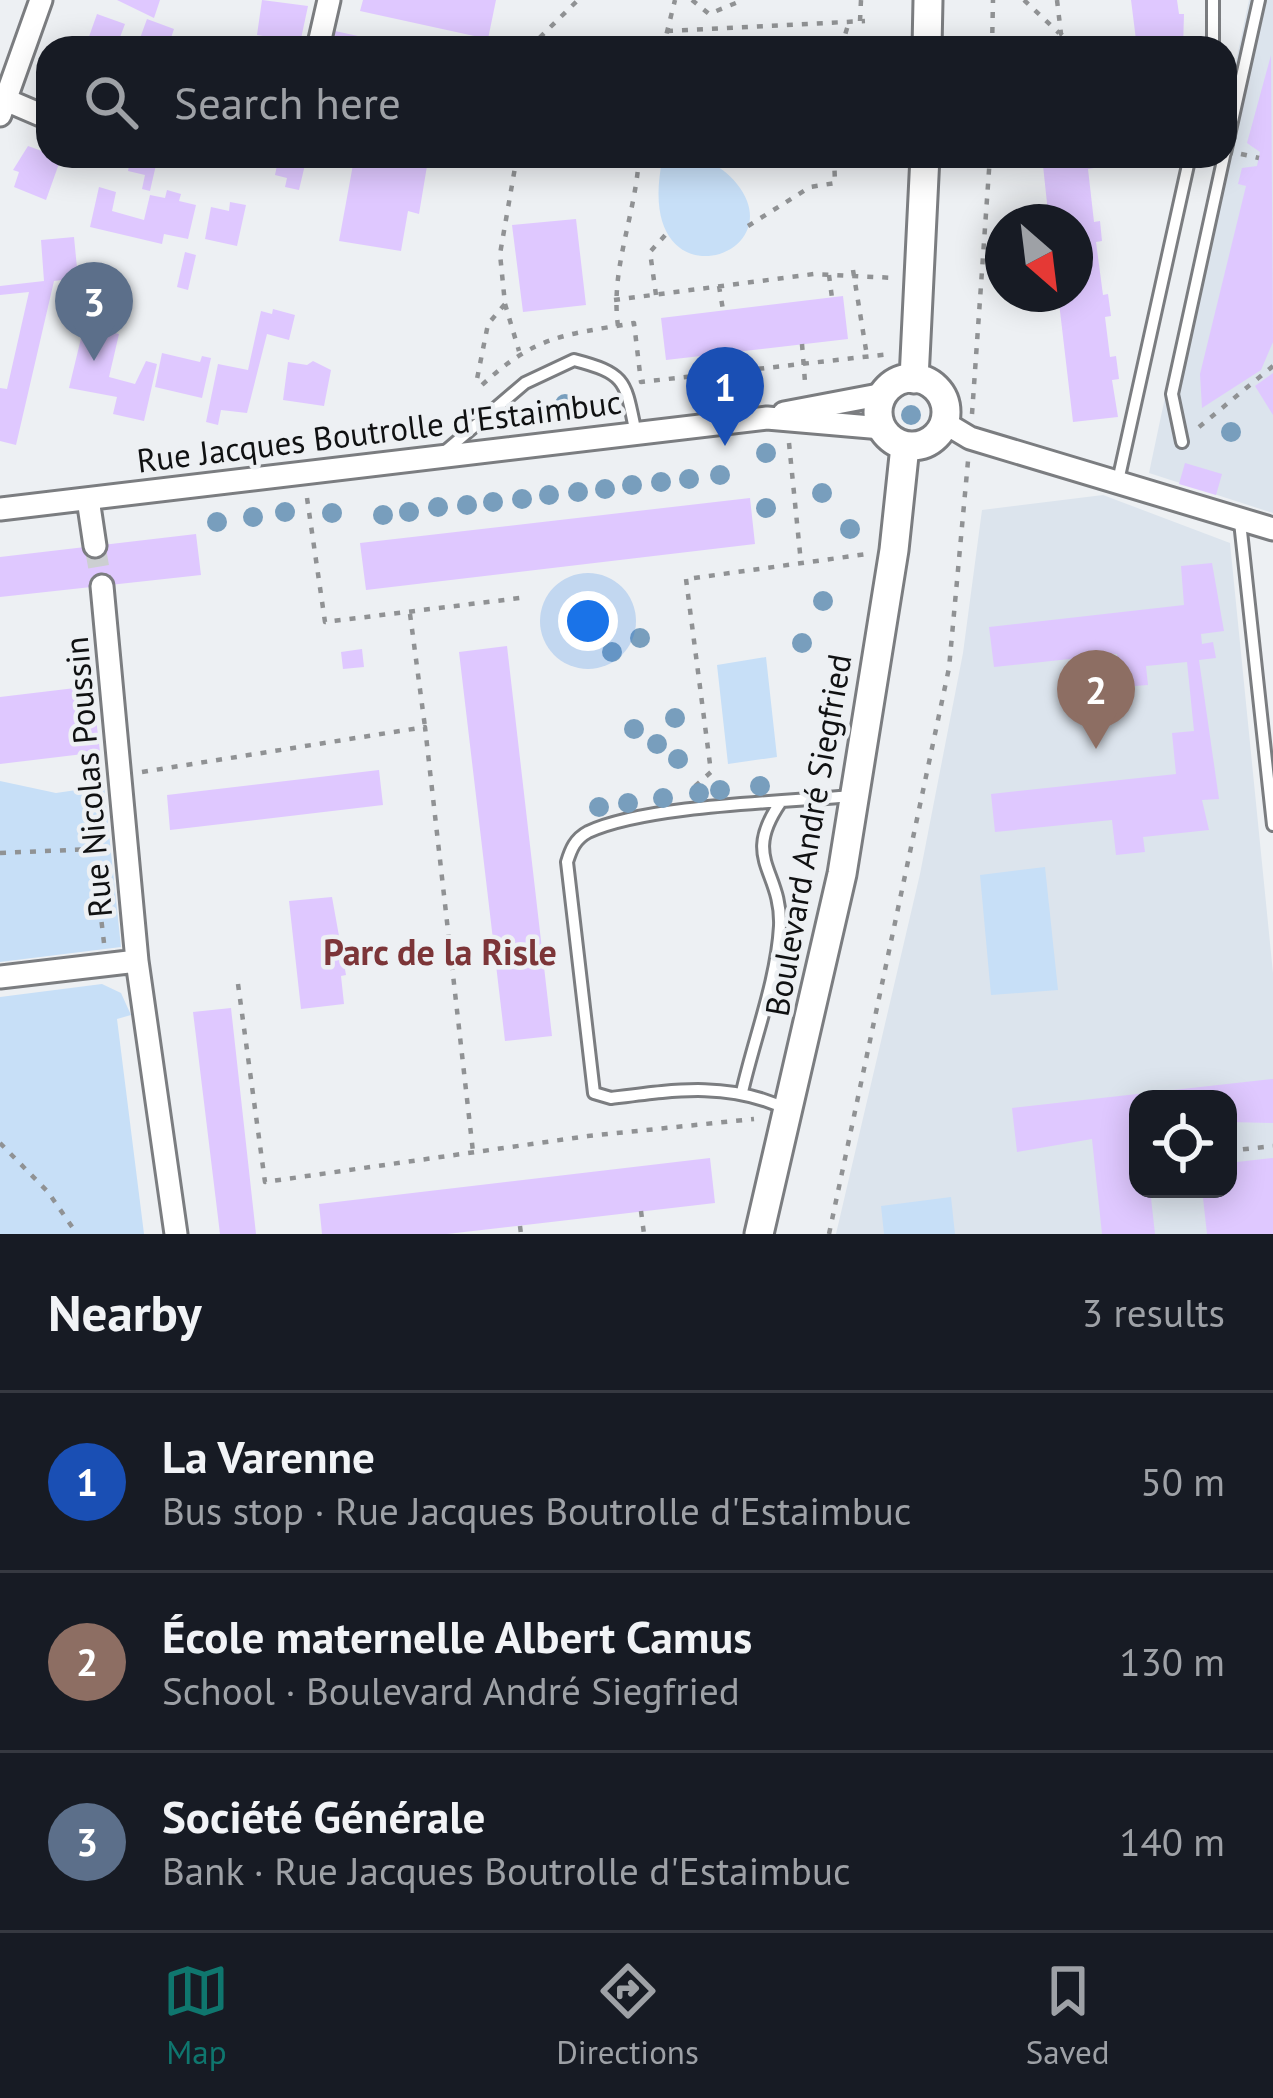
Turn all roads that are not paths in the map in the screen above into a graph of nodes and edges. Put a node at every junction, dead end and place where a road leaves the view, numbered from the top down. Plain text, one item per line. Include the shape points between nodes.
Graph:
1 (41, 0) edge
2 (329, 0) edge
3 (928, 0) edge
4 (1213, 0) edge
5 (1259, 0) edge
6 (321, 36) edge
7 (927, 36) edge
8 (1213, 36) edge
9 (1237, 100) edge
10 (3, 108) edge
11 (36, 115) edge
12 (925, 168) edge
13 (1187, 168) edge
14 (1222, 168) edge
15 (917, 365) junction
16 (884, 394) junction
17 (777, 419) junction
18 (945, 423) junction
19 (636, 434) junction
20 (894, 437) junction
21 (1182, 442) road end
22 (439, 457) junction
23 (1118, 481) junction
24 (88, 499) junction
25 (0, 509) edge
26 (1240, 518) junction
27 (1273, 529) edge
28 (95, 546) tunnel mouth
29 (102, 586) tunnel mouth
30 (856, 796) junction
31 (780, 803) junction
32 (1273, 825) edge
33 (137, 962) junction
34 (0, 977) edge
35 (742, 1092) junction
36 (790, 1115) junction
37 (176, 1234) edge
38 (759, 1234) edge

1 - 10 street
2 - 6 street
3 - 7 street
4 - 8 lane
5 - 9 lane
10 - 11 street
12 - 15 street
13 - 23 lane
14 - 21 lane via 1172,394
15 - 16 street
15 - 18 street via 940,393
16 - 17 street, Rue Jacques Boutrolle d'Estaimbuc
16 - 20 street via 878,411
17 - 19 street, Rue Jacques Boutrolle d'Estaimbuc
17 - 20 street, Rue Jacques Boutrolle d'Estaimbuc
18 - 20 street via 925,444
18 - 23 street via 970,438
19 - 22 street, Rue Jacques Boutrolle d'Estaimbuc
19 - 22 lane via 626,385 612,370 574,360 525,382
20 - 30 street, Boulevard André Siegfried via 894,550
22 - 24 street, Rue Jacques Boutrolle d'Estaimbuc
23 - 26 street
24 - 25 street, Rue Jacques Boutrolle d'Estaimbuc
24 - 28 street
26 - 27 street
26 - 32 lane
29 - 33 street, Rue Nicolas Poussin
30 - 31 lane
30 - 36 street, Boulevard André Siegfried
31 - 35 lane via 759,850 780,928
31 - 35 lane via 587,833 568,862 594,1093
33 - 34 street, Rue Nicolas Poussin
33 - 37 street, Rue Nicolas Poussin
35 - 36 lane
36 - 38 street, Boulevard André Siegfried

